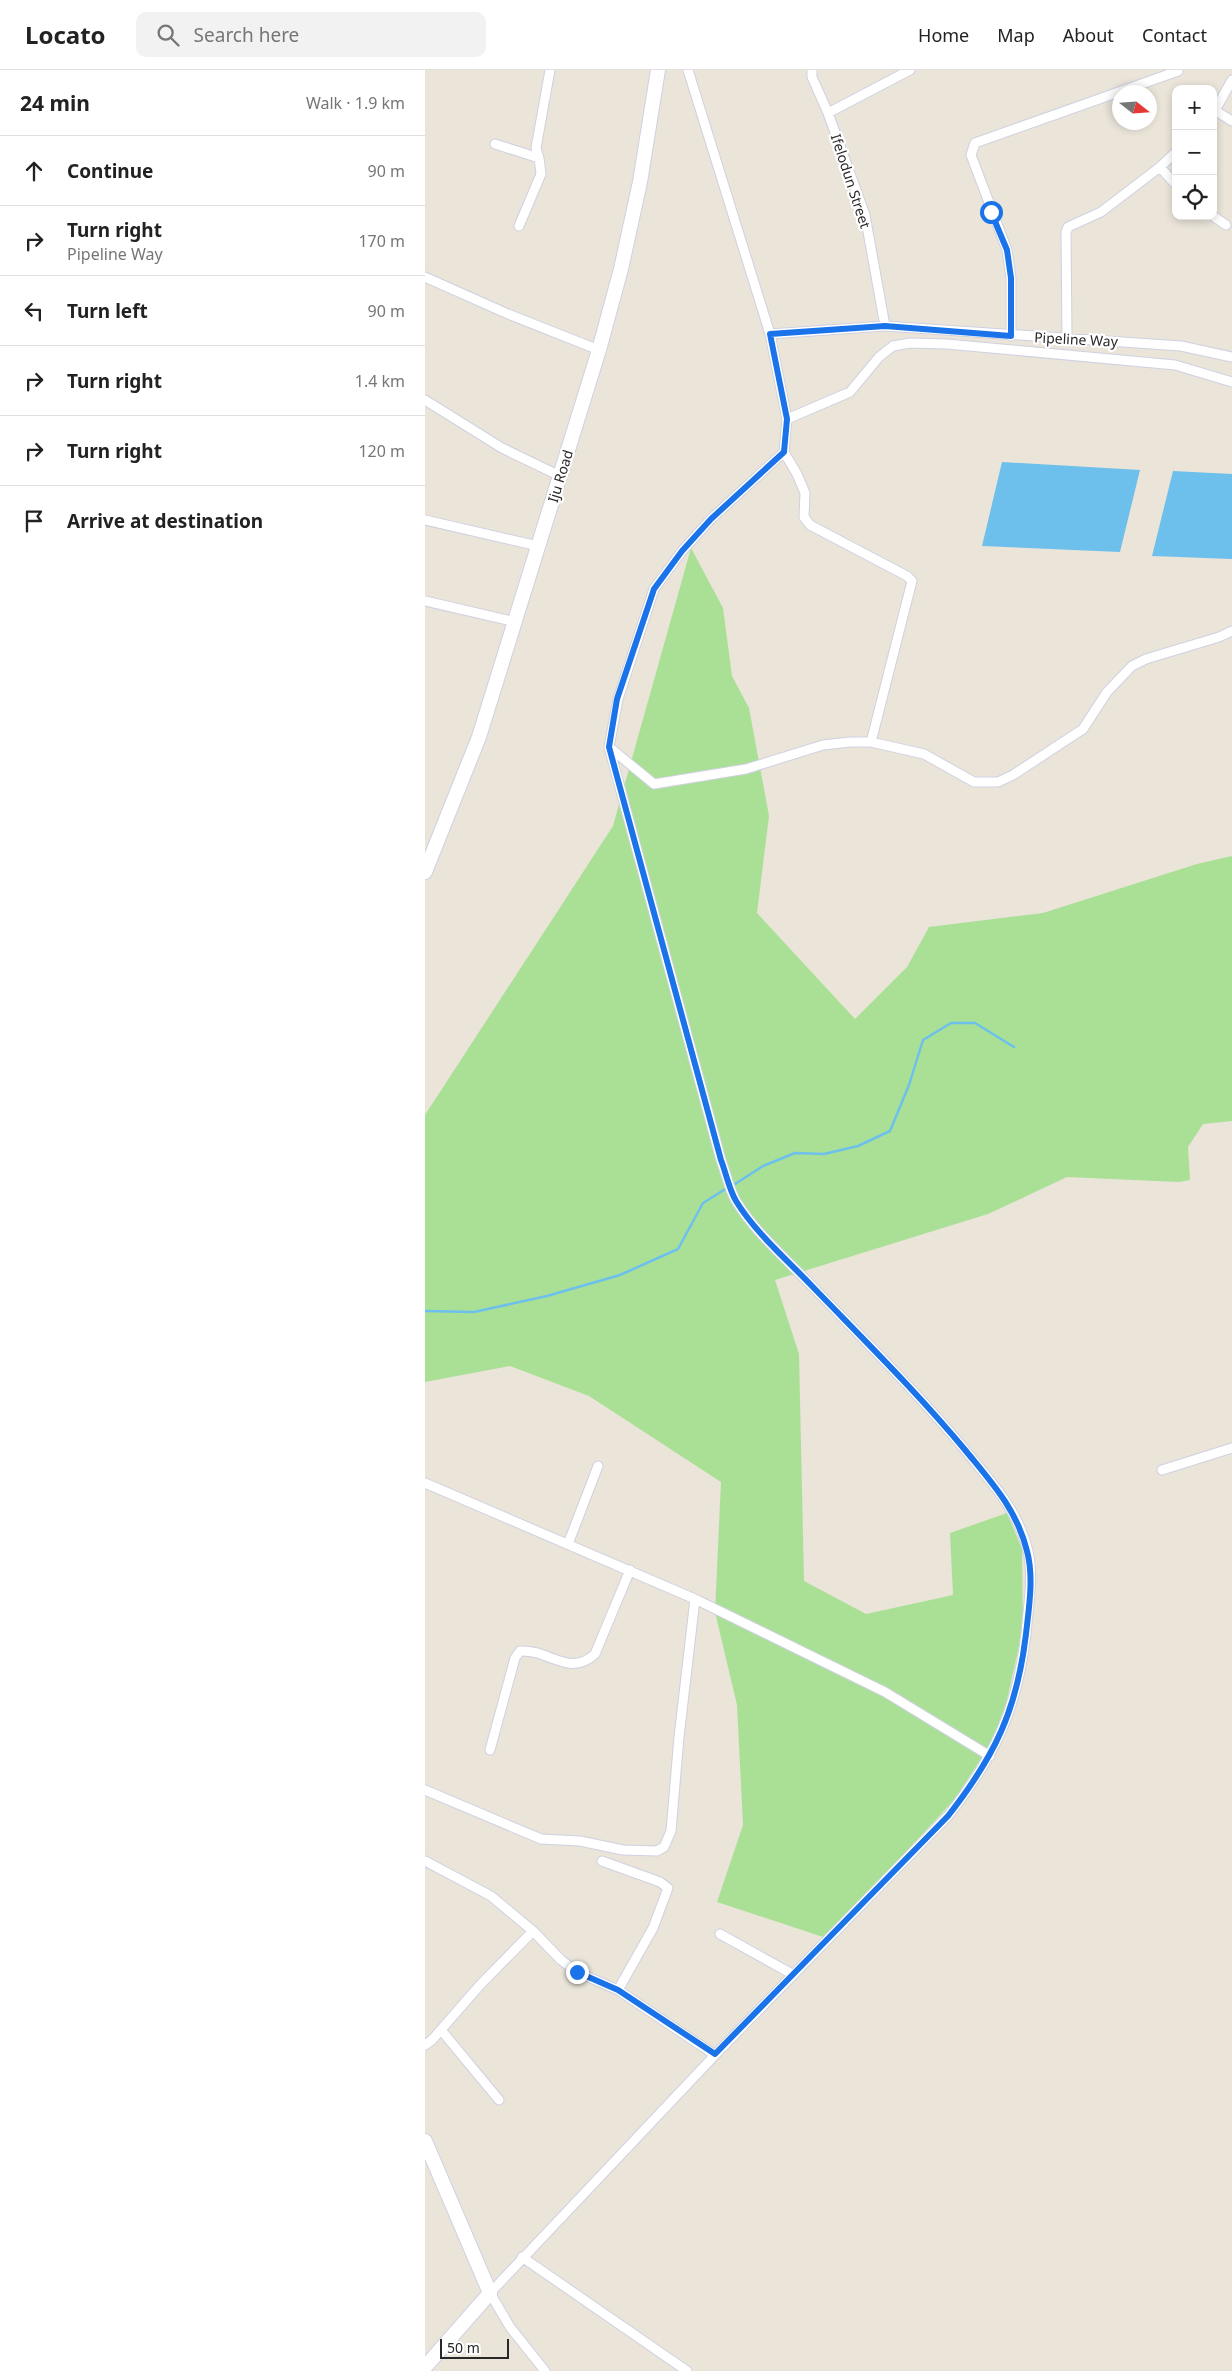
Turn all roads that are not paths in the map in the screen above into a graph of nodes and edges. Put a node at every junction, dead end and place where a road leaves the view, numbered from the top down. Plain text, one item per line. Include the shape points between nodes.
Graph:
1 (550, 70) edge
2 (658, 70) edge
3 (690, 70) edge
4 (812, 70) edge
5 (910, 70) edge
6 (1178, 71) edge
7 (1232, 80) edge
8 (1217, 109) edge
9 (828, 113) junction
10 (1217, 114) edge
11 (1232, 121) edge
12 (495, 144) dead end
13 (1172, 156) edge
14 (539, 158) junction
15 (1160, 167) junction
16 (1172, 180) edge
17 (1217, 219) edge
18 (1225, 225) dead end
19 (519, 226) dead end
20 (425, 277) edge
21 (885, 326) junction
22 (770, 334) junction
23 (1011, 336) junction
24 (1067, 337) junction
25 (599, 350) junction
26 (1232, 357) edge
27 (1232, 382) edge
28 (425, 400) edge
29 (787, 419) junction
30 (784, 452) junction
31 (560, 476) junction
32 (425, 520) edge
33 (538, 546) junction
34 (425, 601) edge
35 (516, 622) junction
36 (1232, 631) edge
37 (871, 742) junction
38 (609, 747) junction
39 (425, 872) edge
40 (1232, 1448) edge
41 (598, 1466) dead end
42 (1162, 1470) dead end
43 (425, 1483) edge
44 (568, 1544) junction
45 (630, 1570) junction
46 (695, 1599) junction
47 (490, 1750) dead end
48 (990, 1756) junction
49 (425, 1790) edge
50 (425, 1861) edge
51 (602, 1861) dead end
52 (533, 1931) junction
53 (720, 1934) dead end
54 (792, 1974) junction
55 (618, 1990) junction
56 (441, 2030) junction
57 (425, 2045) edge
58 (715, 2054) junction
59 (499, 2100) dead end
60 (425, 2141) edge
61 (522, 2257) junction
62 (489, 2293) junction
63 (425, 2367) edge
64 (545, 2371) edge
65 (687, 2371) edge

1 - 14 street via 536,148
2 - 25 main road, Iju Road via 640,182
3 - 22 street
4 - 9 street, Ifelodun Street
5 - 9 street
6 - 23 street via 975,143 971,155 1007,250 1011,278
7 - 8 street
9 - 21 street, Ifelodun Street via 865,215
10 - 11 street
12 - 14 street
13 - 15 street
14 - 19 street via 541,174
15 - 16 street
15 - 24 street via 1101,212 1068,228
17 - 18 street
20 - 25 street
21 - 22 street, Pipeline Way
21 - 23 street, Pipeline Way
22 - 29 street
23 - 24 street, Pipeline Way
24 - 26 street, Pipeline Way via 1181,346
25 - 31 main road, Iju Road
27 - 29 street via 1175,365 910,343 893,346 879,357 850,392
28 - 31 street via 502,448
29 - 30 street
30 - 37 street via 805,494 806,522 912,581
30 - 38 street via 711,519 654,589 617,699
31 - 33 main road, Iju Road
32 - 33 street
33 - 35 main road, Iju Road
34 - 35 street
35 - 39 main road, Iju Road via 479,737
36 - 37 street via 1132,666 1107,692 1083,728 998,782 973,782 924,754
37 - 38 street via 823,746 747,770 653,784
38 - 48 street via 721,1160 736,1200 764,1236 931,1409 1007,1501 1027,1550 1029,1600 1019,1680 1011,1710
40 - 42 street
41 - 44 street
43 - 44 street
44 - 45 street
45 - 46 street
45 - 47 street via 595,1654 587,1661 579,1665 520,1651 515,1658
46 - 48 street via 885,1692
46 - 49 street via 671,1831 663,1847 657,1851 623,1850 580,1841 541,1839
48 - 54 street via 948,1816
50 - 52 street via 491,1896
51 - 55 street via 660,1882 668,1888 653,1928
52 - 55 street via 577,1972
52 - 56 street
53 - 54 street
54 - 58 street
55 - 58 street
56 - 57 street
56 - 59 street
58 - 61 street
60 - 62 main road
61 - 62 street
61 - 65 street
62 - 63 main road
62 - 64 street via 510,2327

